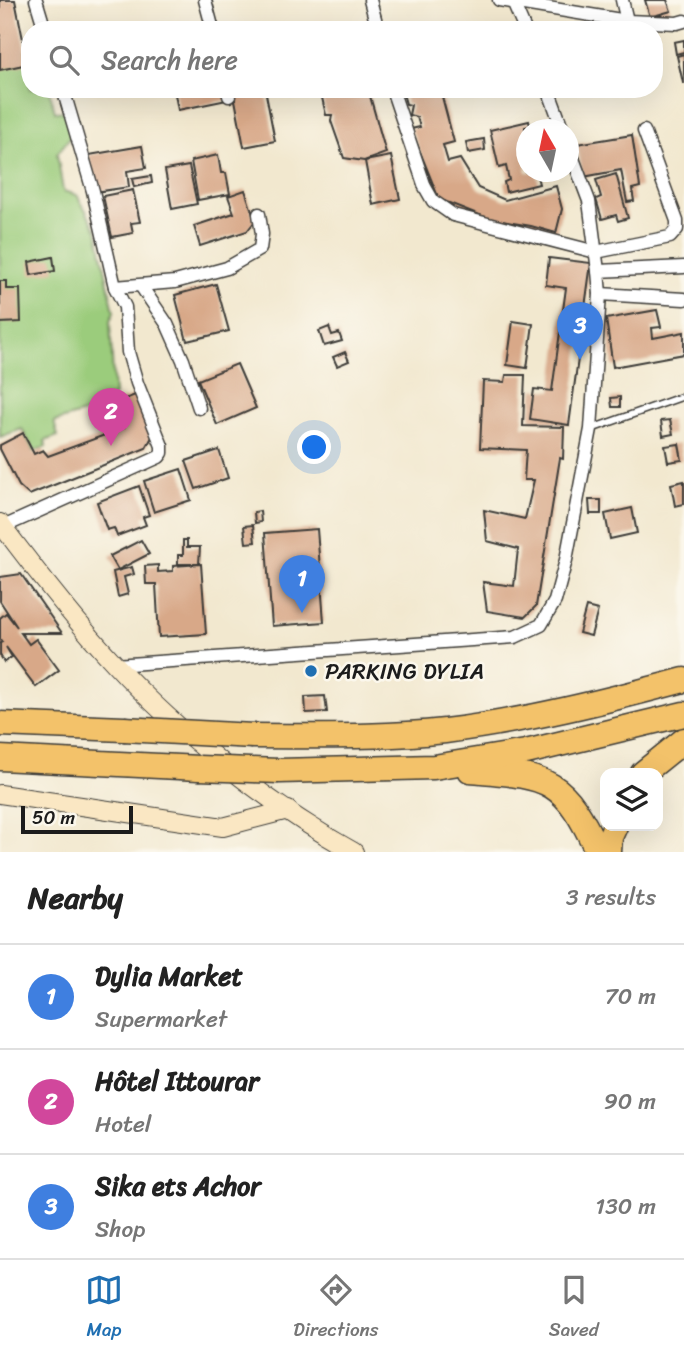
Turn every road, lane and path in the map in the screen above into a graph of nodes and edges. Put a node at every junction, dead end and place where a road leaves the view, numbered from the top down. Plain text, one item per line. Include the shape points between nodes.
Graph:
1 (36, 0) edge
2 (205, 0) edge
3 (370, 0) edge
4 (622, 0) edge
5 (508, 1) edge
6 (42, 21) edge
7 (211, 21) edge
8 (376, 21) edge
9 (520, 21) edge
10 (627, 21) joint
11 (684, 21) edge
12 (663, 22) edge
13 (66, 98) edge
14 (395, 98) edge
15 (551, 98) edge
16 (559, 119) edge
17 (644, 131) dead end
18 (579, 173) edge
19 (259, 214) dead end
20 (596, 252) junction
21 (684, 267) edge
22 (598, 271) junction
23 (141, 286) junction
24 (115, 287) junction
25 (600, 294) junction
26 (684, 299) edge
27 (684, 397) edge
28 (199, 408) dead end
29 (591, 429) junction
30 (2, 525) edge
31 (115, 665) junction
32 (684, 680) edge
33 (684, 714) edge
34 (0, 724) edge
35 (684, 740) edge
36 (0, 758) edge
37 (434, 767) junction
38 (649, 768) edge
39 (0, 794) edge
40 (288, 810) junction
41 (613, 831) edge
42 (354, 852) edge
43 (598, 852) edge
44 (609, 852) edge

1 - 6 street
2 - 7 street
3 - 8 street
4 - 10 street
5 - 9 street
5 - 10 street
11 - 12 street
13 - 24 street
14 - 20 street via 433,201 453,215
15 - 16 street
17 - 20 street via 677,229 670,237
18 - 20 street via 589,201
19 - 23 street via 260,249 228,268
20 - 22 street
21 - 22 street
22 - 25 street
23 - 24 street
23 - 28 street via 167,324
24 - 30 street via 125,307 128,352 162,453
25 - 26 street
25 - 29 street
27 - 29 lane
29 - 31 street via 555,601 541,625 516,638
30 - 31 street
31 - 40 street via 211,753
32 - 34 highway, bridge via 520,719 444,731 367,736 253,736
33 - 37 highway via 526,752
35 - 38 highway
36 - 37 highway, bridge via 279,771
37 - 43 highway via 526,775 549,783 570,802
39 - 40 street via 223,827
40 - 42 street
41 - 44 highway

